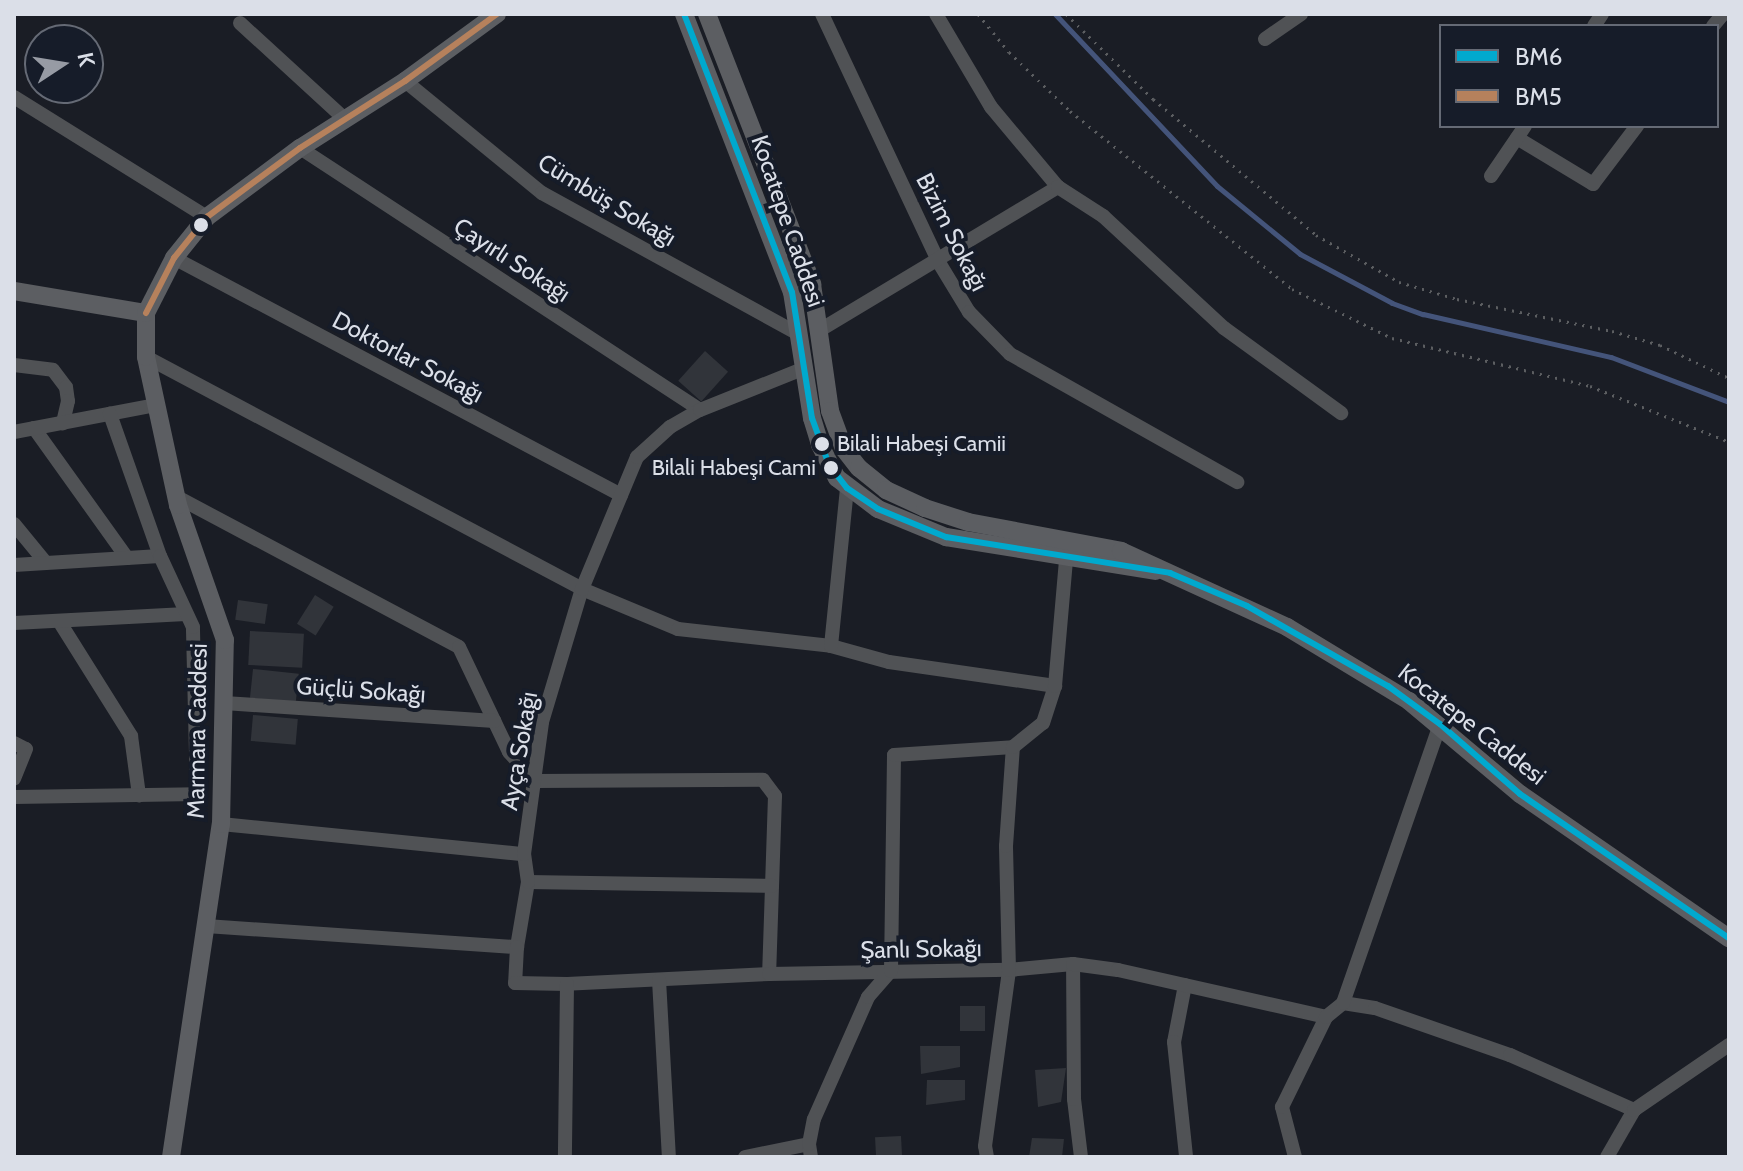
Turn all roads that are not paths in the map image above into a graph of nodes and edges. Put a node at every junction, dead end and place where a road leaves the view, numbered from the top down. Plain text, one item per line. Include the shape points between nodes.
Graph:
1 (497, 14) edge
2 (684, 14) edge
3 (707, 14) edge
4 (822, 14) edge
5 (936, 14) edge
6 (1301, 14) edge
7 (240, 23) dead end
8 (1265, 39) dead end
9 (405, 81) junction
10 (14, 97) edge
11 (346, 120) junction
12 (1635, 128) edge
13 (1521, 132) edge
14 (300, 148) junction
15 (1491, 176) dead end
16 (1058, 187) junction
17 (207, 217) junction
18 (174, 258) junction
19 (938, 261) junction
20 (14, 291) edge
21 (146, 313) junction
22 (820, 330) junction
23 (800, 335) junction
24 (146, 357) junction
25 (14, 365) edge
26 (814, 365) junction
27 (156, 405) junction
28 (700, 410) junction
29 (1341, 413) dead end
30 (110, 414) junction
31 (63, 423) junction
32 (34, 428) junction
33 (14, 432) edge
34 (850, 460) junction
35 (1237, 482) dead end
36 (847, 488) junction
37 (621, 495) junction
38 (177, 497) junction
39 (14, 524) edge
40 (1070, 539) junction
41 (160, 556) junction
42 (127, 558) junction
43 (1066, 559) junction
44 (46, 563) junction
45 (14, 565) edge
46 (1170, 573) junction
47 (582, 589) junction
48 (186, 614) junction
49 (59, 621) junction
50 (14, 623) edge
51 (831, 646) junction
52 (1055, 686) junction
53 (224, 703) junction
54 (494, 721) junction
55 (1440, 724) junction
56 (14, 743) edge
57 (1013, 747) junction
58 (14, 779) edge
59 (535, 781) junction
60 (139, 795) junction
61 (14, 797) edge
62 (221, 824) junction
63 (524, 854) junction
64 (528, 882) junction
65 (772, 886) junction
66 (206, 926) junction
67 (1729, 938) edge
68 (517, 947) junction
69 (1073, 964) junction
70 (1009, 970) junction
71 (891, 971) junction
72 (769, 974) junction
73 (659, 980) junction
74 (567, 984) junction
75 (1185, 985) junction
76 (1343, 1003) junction
77 (1326, 1017) junction
78 (1729, 1045) edge
79 (1634, 1110) junction
80 (810, 1150) edge
81 (171, 1157) edge
82 (565, 1157) edge
83 (669, 1157) edge
84 (745, 1157) edge
85 (987, 1157) edge
86 (1081, 1157) edge
87 (1186, 1157) edge
88 (1295, 1157) edge
89 (1607, 1157) edge

1 - 9 main road, Marmara Caddesi
2 - 23 main road, Kocatepe Caddesi via 792,292
3 - 22 main road, Kocatepe Caddesi via 812,284
4 - 19 street, Bizim Sokağı
5 - 16 street via 991,107
6 - 8 street
7 - 11 street
9 - 11 main road, Marmara Caddesi
9 - 23 street, Cümbüş Sokağı via 542,193
10 - 17 street
11 - 14 main road, Marmara Caddesi
12 - 13 street via 1593,184
13 - 15 street
14 - 17 main road, Marmara Caddesi
14 - 28 street, Çayırlı Sokağı
16 - 19 street
16 - 29 street via 1103,216 1224,328
17 - 18 main road, Marmara Caddesi
18 - 21 main road, Marmara Caddesi
18 - 37 street, Doktorlar Sokağı
19 - 22 street
19 - 35 street, Bizim Sokağı via 969,312 1010,354
20 - 21 main road
21 - 24 main road, Marmara Caddesi
22 - 26 main road, Kocatepe Caddesi
23 - 26 main road, Kocatepe Caddesi
24 - 27 main road, Marmara Caddesi
24 - 47 street
25 - 31 street via 53,370 66,387
26 - 28 street, Ayça Sokağı
26 - 34 main road, Kocatepe Caddesi via 835,432
26 - 36 main road, Kocatepe Caddesi via 820,445
27 - 30 street
27 - 38 main road, Marmara Caddesi
28 - 37 street, Ayça Sokağı via 670,427 637,457
30 - 31 street
30 - 41 street
31 - 32 street
32 - 33 street
32 - 42 street
34 - 36 main road
34 - 40 main road, Kocatepe Caddesi via 886,490 925,508 968,522
36 - 43 main road, Kocatepe Caddesi via 878,509 946,537
36 - 51 street
37 - 47 street, Ayça Sokağı
38 - 53 main road, Marmara Caddesi via 225,640
38 - 54 street via 459,647
39 - 44 street
40 - 43 main road
40 - 46 main road, Kocatepe Caddesi via 1121,551
41 - 42 street
41 - 48 street
42 - 44 street
43 - 46 main road, Kocatepe Caddesi
43 - 52 street
44 - 45 street
46 - 55 main road, Kocatepe Caddesi via 1287,627 1388,686
47 - 51 street via 678,629
47 - 59 street, Ayça Sokağı via 542,722
48 - 49 street
48 - 60 street via 193,627 197,794
49 - 50 street
49 - 60 street via 131,736
51 - 52 street via 889,662
52 - 57 street via 1043,723
53 - 54 street, Güçlü Sokağı
53 - 62 main road, Marmara Caddesi
54 - 59 street via 509,752
55 - 67 main road, Kocatepe Caddesi via 1520,794
55 - 76 street
56 - 58 street via 26,749
57 - 70 street via 1006,846
57 - 71 street via 894,755
59 - 63 street, Ayça Sokağı
59 - 65 street via 763,780 775,796
60 - 61 street
62 - 63 street
62 - 66 main road, Marmara Caddesi
63 - 64 street, Ayça Sokağı
64 - 65 street
64 - 68 street, Ayça Sokağı
65 - 72 street
66 - 68 street
66 - 81 main road, Marmara Caddesi
68 - 74 street, Ayça Sokağı via 515,983
69 - 70 street, Şanlı Sokağı
69 - 75 street, Şanlı Sokağı
69 - 86 street via 1074,1099
70 - 71 street, Şanlı Sokağı
70 - 85 street
71 - 72 street, Şanlı Sokağı
71 - 80 street via 868,997 814,1119
72 - 73 street, Şanlı Sokağı
73 - 74 street, Şanlı Sokağı
73 - 83 street
74 - 82 street
75 - 77 street, Şanlı Sokağı
75 - 87 street via 1174,1042
76 - 77 street
76 - 79 street via 1375,1008 1510,1055
77 - 88 street via 1282,1107
78 - 79 street
79 - 89 street
80 - 84 street

